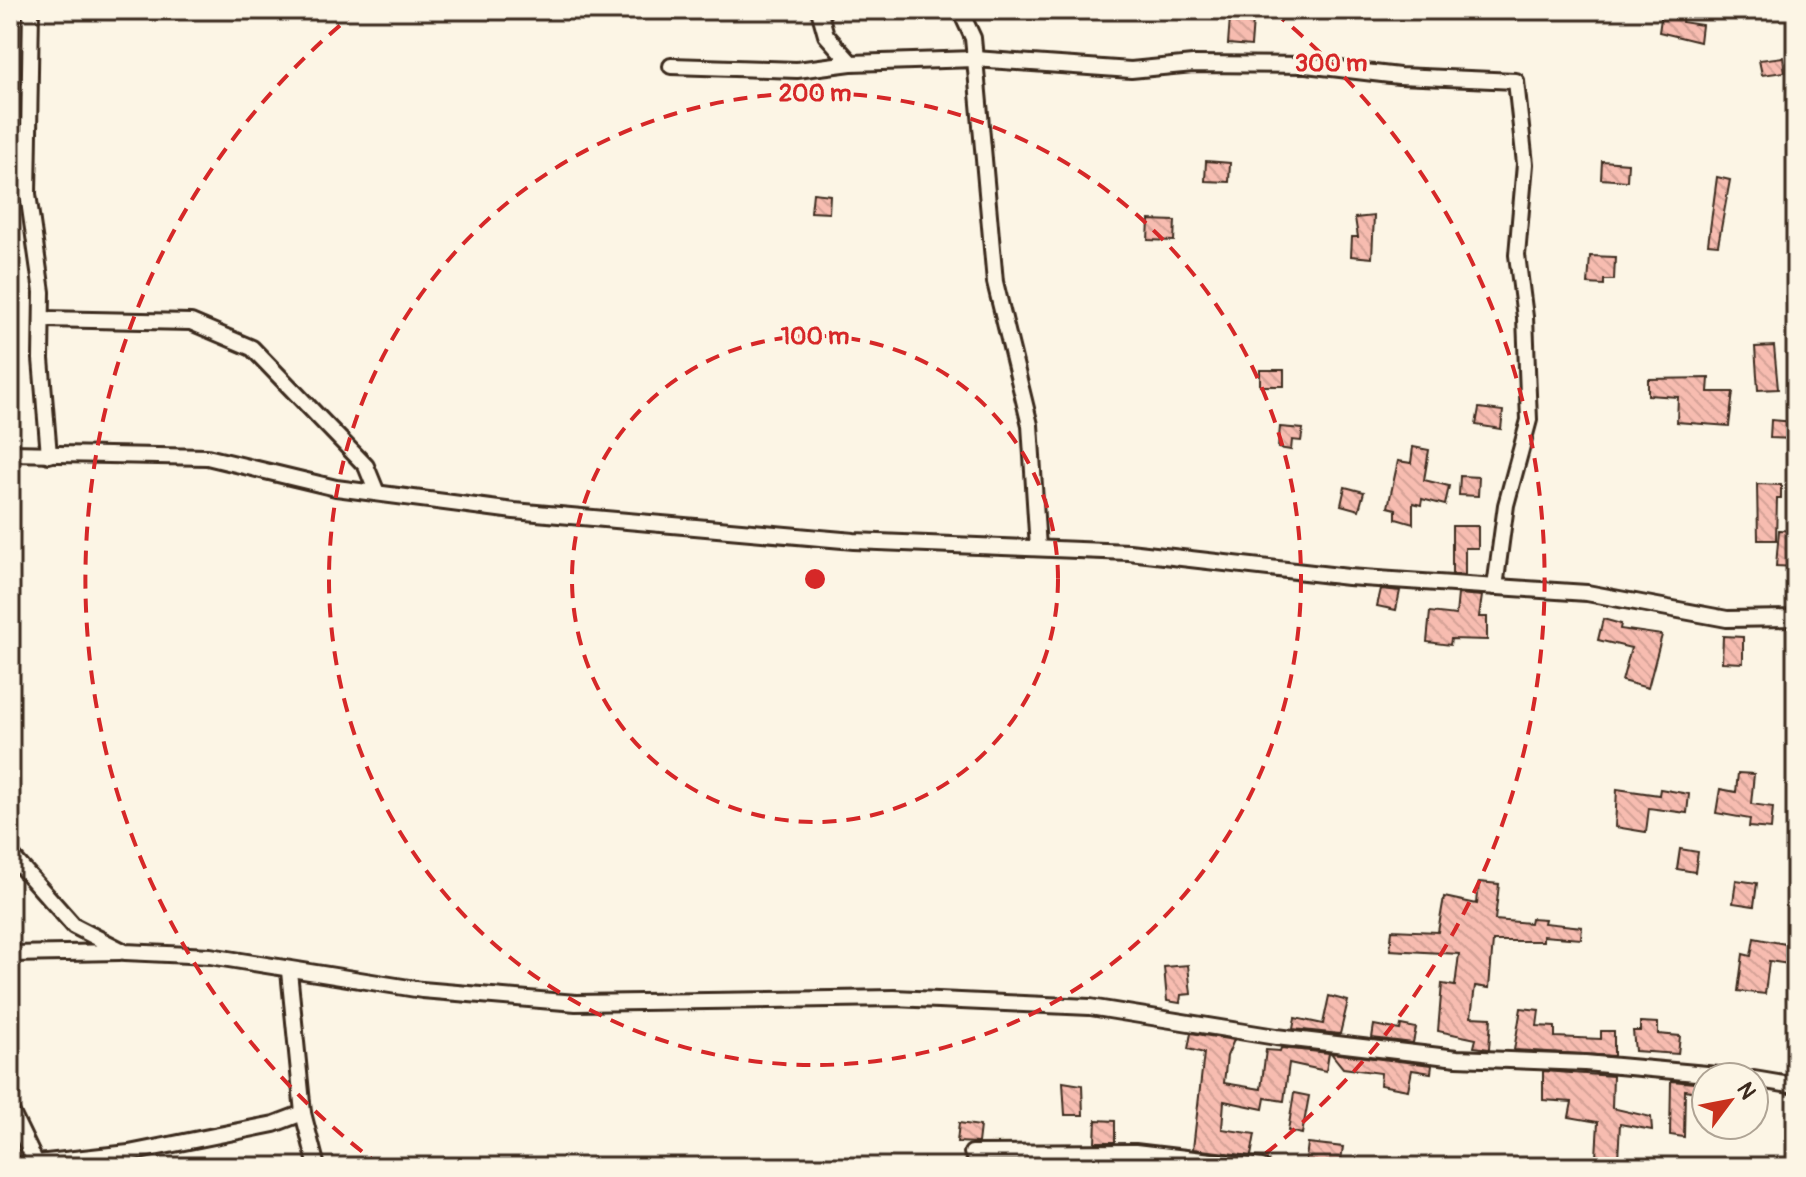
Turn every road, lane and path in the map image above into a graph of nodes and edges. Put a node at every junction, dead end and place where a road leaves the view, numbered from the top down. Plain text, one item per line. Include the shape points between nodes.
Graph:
1 (31, 10) edge
2 (819, 10) edge
3 (960, 10) edge
4 (975, 59) junction
5 (851, 63) junction
6 (671, 66) dead end
7 (43, 319) junction
8 (10, 453) edge
9 (49, 455) junction
10 (377, 493) junction
11 (1038, 548) junction
12 (1495, 587) junction
13 (1796, 618) edge
14 (10, 854) edge
15 (125, 952) junction
16 (10, 954) edge
17 (289, 971) junction
18 (1690, 1072) edge
19 (1770, 1082) edge
20 (1796, 1086) edge
21 (10, 1109) edge
22 (303, 1113) junction
23 (972, 1153) dead end
24 (10, 1166) edge
25 (38, 1166) edge
26 (317, 1167) edge
27 (1262, 1167) edge

1 - 7 street via 28,194
2 - 5 street via 826,35
3 - 4 street via 973,38
4 - 5 street
4 - 11 street via 995,282 1030,425
4 - 12 street via 1131,70 1193,64 1306,65 1516,81 1525,164 1517,255 1529,420 1506,505
5 - 6 street via 797,70
7 - 9 street
7 - 10 street via 191,322 252,348 366,466
8 - 9 street
9 - 10 street via 207,457
10 - 11 street via 514,511 839,539
11 - 12 street
12 - 13 street via 1587,593 1727,619
14 - 15 street via 74,926
15 - 16 street
15 - 17 street via 210,956
17 - 18 street via 422,990 576,1003 894,998 1090,1007 1276,1037 1457,1058
17 - 22 street
19 - 20 street
21 - 25 street
22 - 25 street via 274,1124 129,1153
22 - 26 street
23 - 27 street via 1135,1152
24 - 25 street

